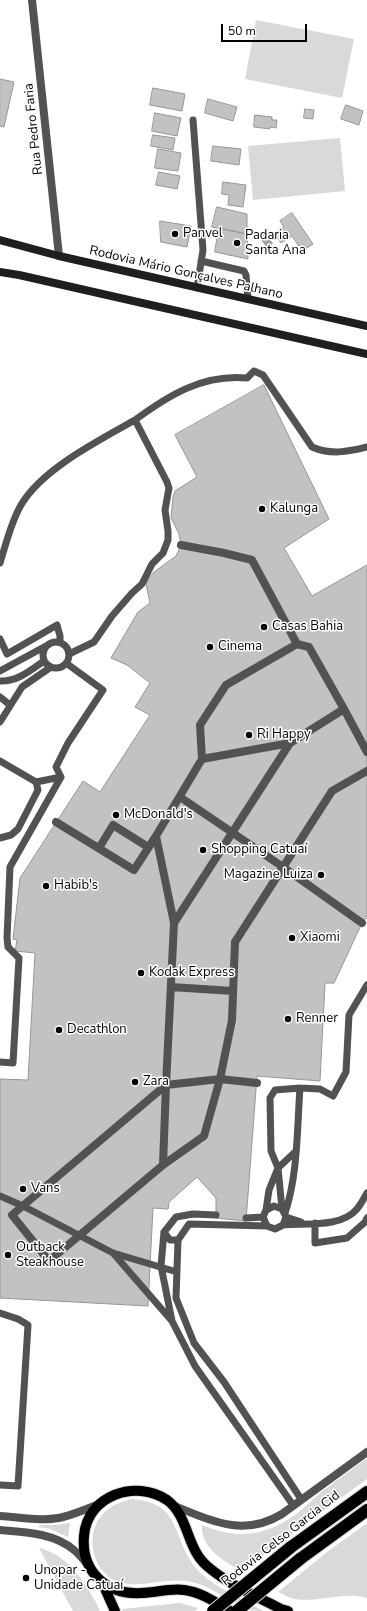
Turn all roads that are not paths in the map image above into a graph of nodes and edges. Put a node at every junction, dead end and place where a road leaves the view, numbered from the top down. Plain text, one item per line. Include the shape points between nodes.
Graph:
1 (32, 0) edge
2 (193, 120) dead end
3 (0, 240) edge
4 (59, 256) junction
5 (201, 261) junction
6 (0, 272) edge
7 (197, 288) junction
8 (248, 299) junction
9 (367, 326) edge
10 (367, 354) edge
11 (135, 420) junction
12 (367, 447) edge
13 (181, 545) dead end
14 (0, 563) edge
15 (0, 639) edge
16 (60, 642) junction
17 (297, 644) junction
18 (46, 646) junction
19 (69, 654) junction
20 (44, 661) junction
21 (66, 663) junction
22 (51, 667) junction
23 (0, 672) edge
24 (0, 681) edge
25 (0, 697) edge
26 (10, 705) junction
27 (344, 709) junction
28 (0, 722) edge
29 (290, 743) junction
30 (367, 752) edge
31 (202, 759) junction
32 (0, 760) edge
33 (367, 771) edge
34 (61, 777) junction
35 (36, 782) junction
36 (180, 797) junction
37 (56, 822) dead end
38 (232, 832) junction
39 (156, 836) junction
40 (0, 838) edge
41 (148, 847) junction
42 (99, 848) junction
43 (283, 867) junction
44 (174, 923) junction
45 (362, 923) dead end
46 (367, 985) edge
47 (171, 987) junction
48 (233, 991) junction
49 (0, 1062) edge
50 (220, 1079) junction
51 (257, 1083) dead end
52 (166, 1085) junction
53 (300, 1088) junction
54 (295, 1152) junction
55 (163, 1165) junction
56 (278, 1168) junction
57 (367, 1193) edge
58 (0, 1196) edge
59 (22, 1206) junction
60 (284, 1213) junction
61 (265, 1214) junction
62 (216, 1216) dead end
63 (246, 1218) dead end
64 (367, 1218) edge
65 (315, 1223) junction
66 (305, 1224) junction
67 (283, 1225) junction
68 (267, 1226) junction
69 (164, 1232) junction
70 (79, 1236) junction
71 (178, 1240) junction
72 (112, 1253) junction
73 (161, 1266) junction
74 (177, 1272) junction
75 (0, 1313) edge
76 (172, 1321) junction
77 (367, 1452) edge
78 (0, 1485) edge
79 (367, 1492) edge
80 (301, 1499) junction
81 (99, 1504) junction
82 (171, 1504) junction
83 (294, 1505) junction
84 (367, 1510) edge
85 (0, 1516) edge
86 (0, 1530) edge
87 (87, 1564) junction
88 (102, 1582) junction
89 (115, 1611) edge
90 (213, 1611) edge
91 (230, 1611) edge
92 (237, 1611) edge
93 (288, 1611) edge

1 - 4 street, Rua Pedro Faria
2 - 5 lane via 203,250
3 - 4 main road, Rodovia Mário Gonçalves Palhano
4 - 7 main road, Rodovia Mário Gonçalves Palhano
5 - 7 lane
5 - 8 lane via 244,271
6 - 10 main road
7 - 8 main road, Rodovia Mário Gonçalves Palhano
8 - 9 main road, Rodovia Mário Gonçalves Palhano
11 - 12 lane via 162,400 184,389 212,380 248,378 254,370 264,375 312,447 344,453
11 - 14 lane via 61,465 39,482 21,506
11 - 19 lane via 167,482 166,547 152,564 142,584 112,616 94,642
13 - 17 street via 252,560
15 - 16 lane via 7,654 57,625
16 - 18 lane via 52,642
16 - 19 lane
17 - 27 street via 309,647
17 - 31 street via 226,685 200,725
18 - 20 lane via 43,653
18 - 23 lane
19 - 21 lane
20 - 22 lane
20 - 24 lane via 18,678 7,682
21 - 22 lane via 57,668
21 - 34 lane via 104,690 68,743 56,767
22 - 26 lane via 22,687
25 - 26 lane
26 - 28 lane
27 - 29 street
27 - 30 street
29 - 31 street
29 - 38 street
31 - 36 street
32 - 35 lane
33 - 43 street via 332,791
34 - 35 lane
34 - 49 lane via 10,867 7,938 8,947 18,958 13,1063
35 - 40 lane via 37,793 18,829 11,835
36 - 38 street
36 - 39 street
37 - 42 street
38 - 43 street
38 - 44 street
39 - 41 street
39 - 44 street
41 - 42 street via 134,870
41 - 42 street via 113,825
43 - 45 street
43 - 48 street via 235,942
44 - 47 street
46 - 53 lane via 349,1016 346,1072 333,1096 320,1089
47 - 48 street
47 - 52 street
48 - 50 street via 232,1020
50 - 51 street
50 - 52 street
50 - 55 street via 204,1136
52 - 55 street
52 - 59 street
53 - 54 lane
53 - 56 lane via 275,1090 270,1098 271,1151
54 - 56 lane
54 - 60 lane via 290,1197
55 - 70 street
56 - 60 lane
56 - 61 lane via 269,1190
57 - 65 lane via 347,1217 330,1223
58 - 59 lane
59 - 70 lane
59 - 70 street via 12,1215 49,1260
60 - 61 lane via 274,1206
60 - 66 lane
60 - 67 lane
61 - 63 lane
61 - 68 lane
62 - 69 lane via 193,1214 176,1217
64 - 65 lane via 347,1238 315,1243
65 - 66 lane
66 - 67 lane
67 - 68 lane via 276,1229
68 - 71 lane via 189,1224
69 - 71 lane via 170,1240
69 - 73 lane
70 - 72 lane
71 - 74 lane
72 - 73 lane
72 - 76 lane
73 - 74 lane
73 - 76 lane
74 - 80 lane via 176,1298 194,1343 224,1382
75 - 78 lane via 28,1325 18,1486
76 - 83 lane via 195,1366
77 - 80 street
79 - 90 highway, Rodovia Celso Garcia Cid, bridge via 291,1547
80 - 83 street
81 - 82 main road via 113,1495 139,1490 158,1495
81 - 85 street via 62,1517 41,1519
81 - 87 main road via 84,1530 83,1546
82 - 83 street via 229,1526 250,1526 273,1519
82 - 93 main road via 181,1518 193,1549 206,1565 232,1584
84 - 92 highway, Rodovia Celso Garcia Cid, bridge via 300,1559
86 - 87 street via 54,1538 75,1550
87 - 88 main road
88 - 89 main road
88 - 91 main road via 130,1593 174,1589 193,1592

